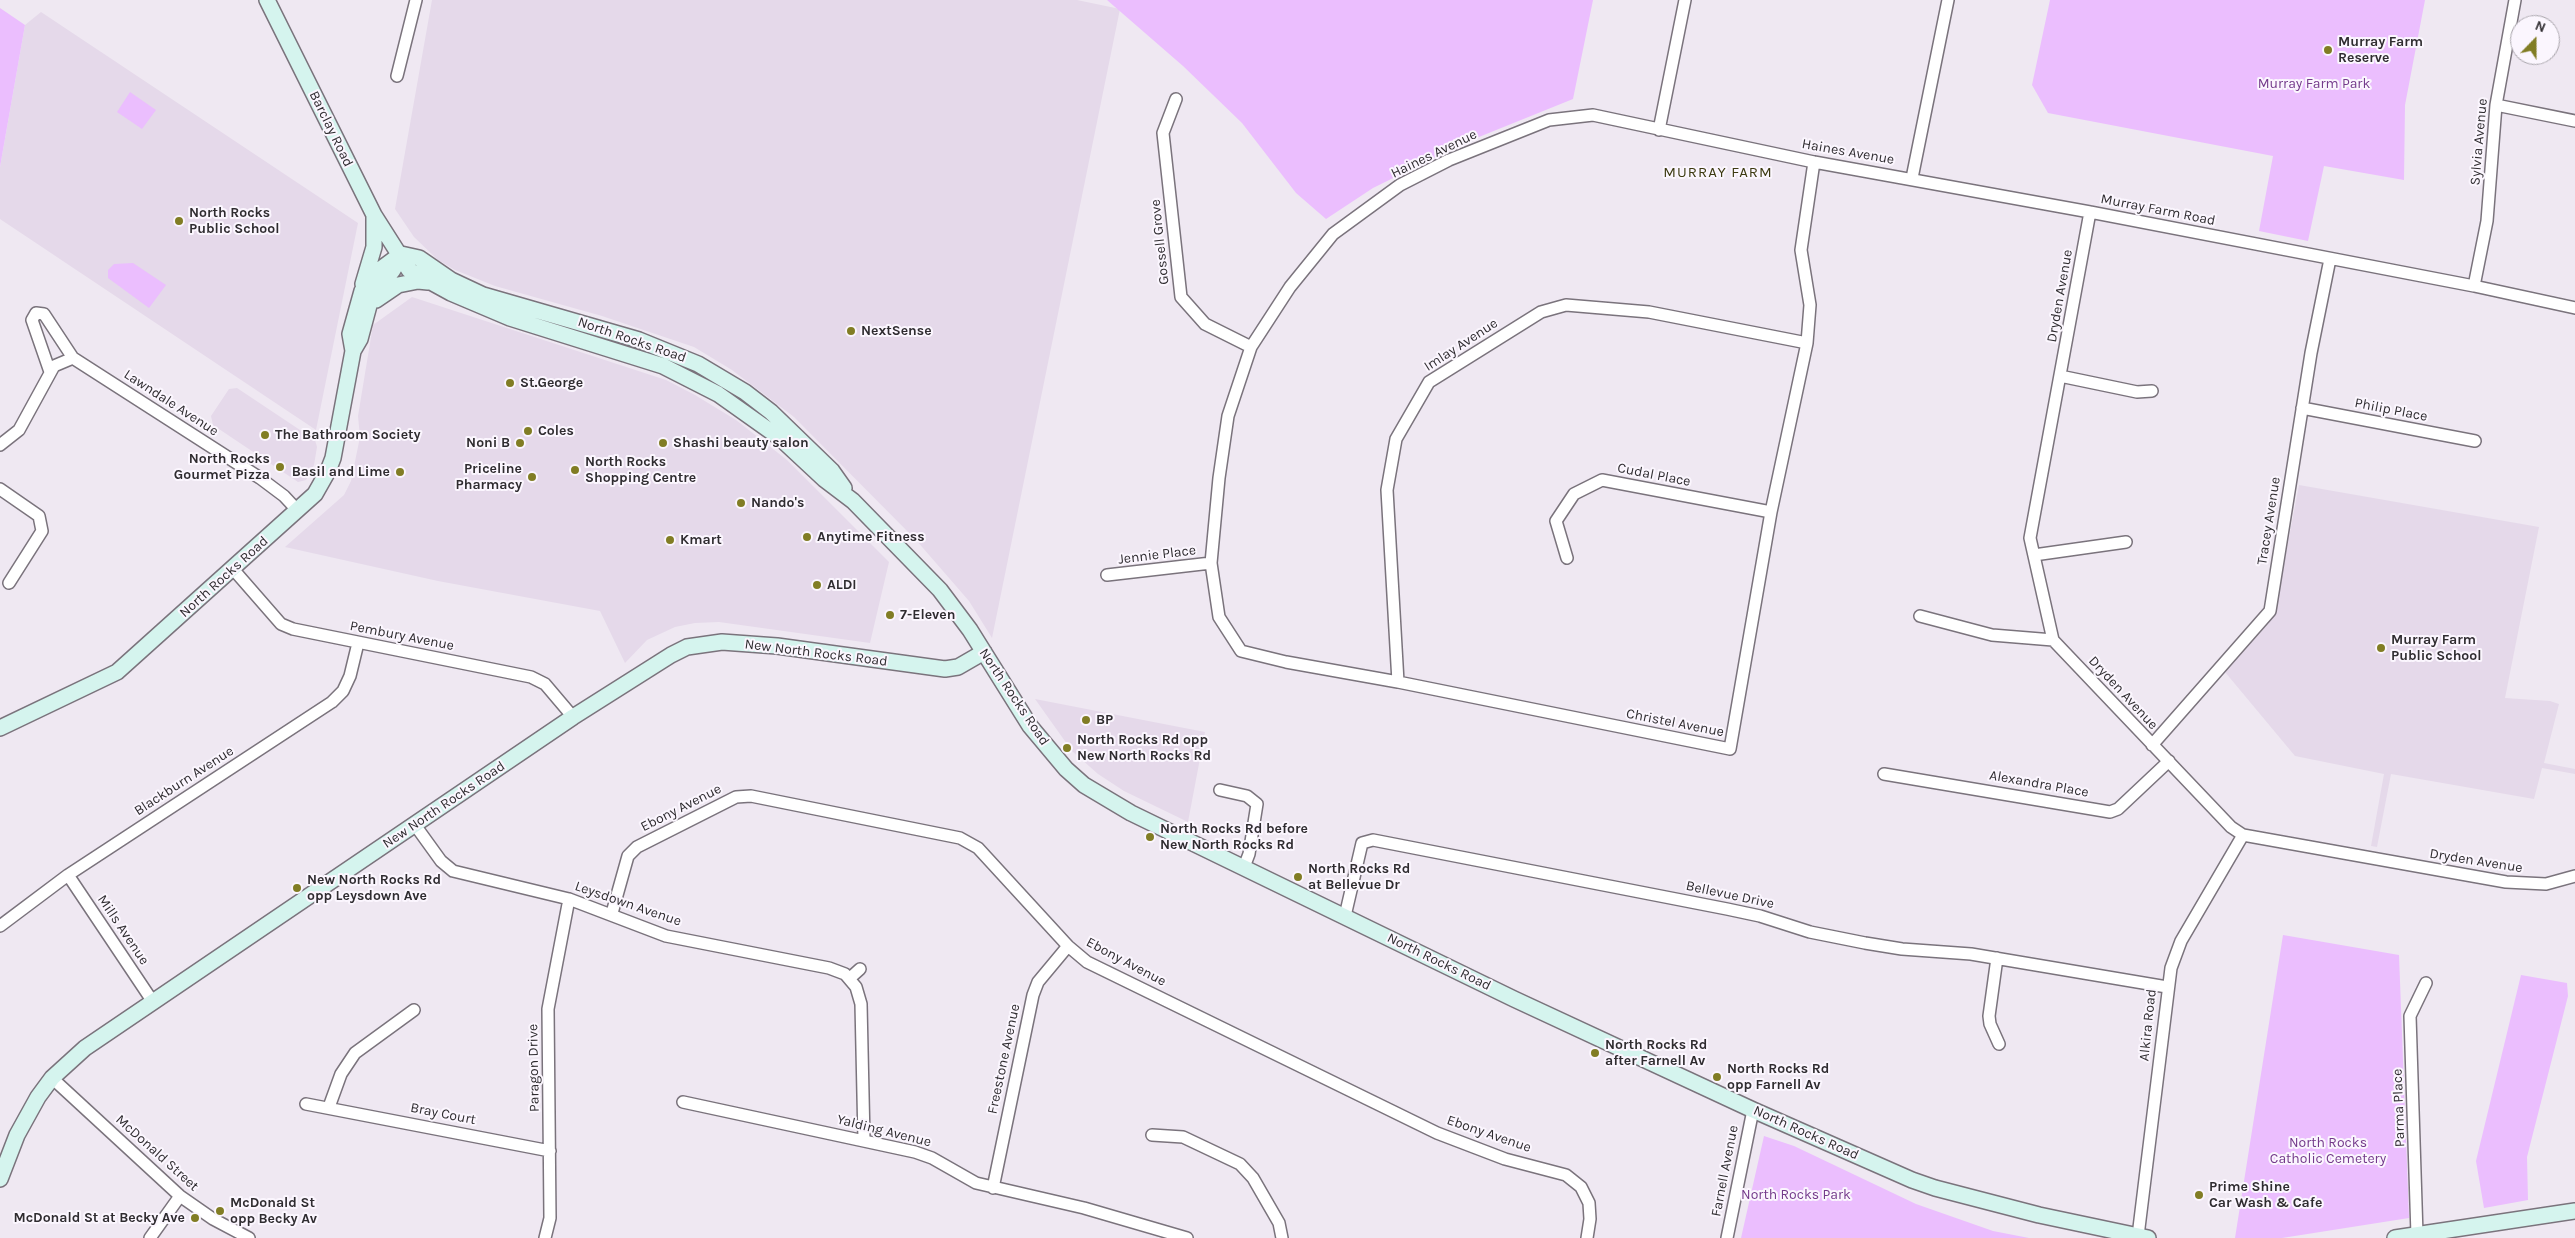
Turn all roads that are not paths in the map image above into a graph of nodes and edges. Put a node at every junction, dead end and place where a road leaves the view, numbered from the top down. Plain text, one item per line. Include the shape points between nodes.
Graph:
1 (267, 0) edge
2 (416, 0) edge
3 (1685, 0) edge
4 (1948, 0) edge
5 (2516, 0) edge
6 (397, 76) dead end
7 (1176, 99) dead end
8 (2496, 105) junction
9 (2575, 121) edge
10 (1659, 130) junction
11 (1814, 162) junction
12 (1912, 178) junction
13 (2090, 212) junction
14 (374, 215) junction
15 (401, 254) junction
16 (2330, 259) junction
17 (430, 282) junction
18 (2474, 286) junction
19 (362, 291) junction
20 (2575, 308) edge
21 (365, 315) junction
22 (1807, 344) junction
23 (1251, 347) junction
24 (353, 351) junction
25 (73, 358) junction
26 (50, 372) junction
27 (2060, 376) junction
28 (2152, 391) dead end
29 (2302, 408) junction
30 (2475, 441) dead end
31 (0, 445) edge
32 (0, 489) edge
33 (853, 501) junction
34 (298, 511) junction
35 (1770, 512) junction
36 (2126, 542) dead end
37 (2034, 555) junction
38 (1567, 558) dead end
39 (1211, 563) junction
40 (233, 569) junction
41 (1107, 576) dead end
42 (9, 583) dead end
43 (1920, 616) dead end
44 (2053, 640) junction
45 (358, 643) junction
46 (984, 652) junction
47 (1398, 682) junction
48 (574, 717) junction
49 (0, 728) edge
50 (2152, 745) junction
51 (2169, 761) junction
52 (1884, 774) dead end
53 (1220, 790) dead end
54 (416, 825) junction
55 (2244, 835) junction
56 (1244, 867) junction
57 (68, 875) junction
58 (2575, 876) edge
59 (569, 899) junction
60 (612, 913) junction
61 (1345, 916) junction
62 (0, 926) edge
63 (1068, 946) junction
64 (1997, 958) junction
65 (860, 969) dead end
66 (850, 978) junction
67 (2426, 983) dead end
68 (2167, 987) junction
69 (153, 1002) junction
70 (414, 1010) dead end
71 (1998, 1044) dead end
72 (52, 1078) junction
73 (683, 1102) dead end
74 (306, 1104) dead end
75 (329, 1107) junction
76 (1753, 1110) junction
77 (1152, 1135) dead end
78 (864, 1140) junction
79 (550, 1151) junction
80 (0, 1179) edge
81 (993, 1188) junction
82 (180, 1196) junction
83 (2575, 1211) edge
84 (2417, 1235) junction
85 (2143, 1237) edge
86 (150, 1238) edge
87 (249, 1238) edge
88 (546, 1238) edge
89 (1187, 1238) edge
90 (1282, 1238) edge
91 (1586, 1238) edge
92 (1727, 1238) edge
93 (2395, 1238) edge

1 - 14 main road, Barclay Road
2 - 6 street
3 - 10 street
4 - 12 street
5 - 8 street, Sylvia Avenue
7 - 23 street, Gossell Grove via 1164,133 1182,296 1204,324
8 - 9 street
8 - 18 street, Sylvia Avenue via 2487,221
10 - 11 street, Haines Avenue
10 - 23 street, Haines Avenue via 1593,115 1549,120 1449,160 1400,185 1333,234 1290,287
11 - 12 street, Haines Avenue
11 - 22 street, Christel Avenue via 1801,250 1810,305
12 - 13 street, Murray Farm Road
13 - 16 street, Murray Farm Road
13 - 27 street, Dryden Avenue
14 - 15 main road, Barclay Road
14 - 19 main road via 374,247
15 - 17 main road, North Rocks Road via 409,270
15 - 19 main road, North Rocks Road via 378,271
15 - 21 main road, North Rocks Road via 394,270 371,298
15 - 33 main road, North Rocks Road via 419,258 450,280 483,295 639,340 698,364 745,392 789,428 832,471
16 - 18 street, Murray Farm Road
16 - 29 street, Tracey Avenue via 2321,292
17 - 21 main road via 407,282 388,290
17 - 33 main road, North Rocks Road via 510,318 640,358 702,384 780,438
18 - 20 street, Murray Farm Road
19 - 24 main road, North Rocks Road via 350,334
21 - 24 main road, North Rocks Road via 360,339
22 - 35 street, Christel Avenue
22 - 47 street, Imlay Avenue via 1650,312 1566,305 1541,312 1429,382 1396,439 1387,490
23 - 39 street, Haines Avenue via 1228,416
24 - 34 main road, North Rocks Road via 328,471 315,494
25 - 26 street via 54,366
25 - 26 street, Lawndale Avenue via 44,314 36,313 32,320
25 - 34 street, Lawndale Avenue via 260,478
26 - 31 street via 19,430
27 - 28 street via 2137,392
27 - 37 street, Dryden Avenue via 2030,538
29 - 30 street, Philip Place
29 - 50 street, Tracey Avenue via 2270,611
32 - 42 street via 39,516 42,531
33 - 46 main road, North Rocks Road via 940,590
34 - 40 main road, North Rocks Road
35 - 38 street, Cudal Place via 1602,480 1574,494 1556,521
35 - 47 street, Christel Avenue via 1730,749
36 - 37 street
37 - 44 street, Dryden Avenue
39 - 41 street, Jennie Place
39 - 47 street, Christel Avenue via 1219,616 1241,651
40 - 45 street, Pembury Avenue via 281,624 294,630
40 - 49 main road, North Rocks Road via 116,672
43 - 44 street via 1992,635
44 - 50 street, Dryden Avenue
45 - 48 street, Pembury Avenue via 530,678 545,684
45 - 57 street, Blackburn Avenue via 350,676 343,691 332,702
46 - 48 main road, New North Rocks Road via 958,667 939,668 777,646 722,642 687,647
46 - 56 main road, North Rocks Road via 1030,726 1084,785 1110,802
48 - 54 main road, New North Rocks Road
50 - 51 street, Dryden Avenue
51 - 52 street, Alexandra Place via 2118,809 2110,812
51 - 55 street, Dryden Avenue via 2231,827
53 - 56 street via 1247,796 1257,804
54 - 59 street, Leysdown Avenue via 440,861 453,871
54 - 69 main road, New North Rocks Road
55 - 58 street, Dryden Avenue via 2506,882 2546,884
55 - 68 street, Alkira Road via 2181,941
56 - 61 main road, North Rocks Road
57 - 62 street, Blackburn Avenue
57 - 69 street, Mills Avenue
59 - 60 street, Leysdown Avenue
59 - 79 street, Paragon Drive via 548,1009
60 - 63 street, Ebony Avenue via 628,856 637,847 736,797 751,796 970,842
60 - 66 street, Leysdown Avenue via 666,936 838,970
61 - 64 street, Bellevue Drive via 1362,844 1373,840 1727,909 1865,943
61 - 76 main road, North Rocks Road via 1564,1023
63 - 81 street, Freestone Avenue via 1038,982 1033,995
63 - 91 street, Ebony Avenue via 1087,962 1437,1133 1505,1159 1566,1175 1581,1187 1589,1203
64 - 68 street, Bellevue Drive
64 - 71 street via 1989,1016
65 - 66 street
66 - 78 street via 861,1004
67 - 84 street, Parma Place via 2410,1016
68 - 85 street, Alkira Road
69 - 72 main road, New North Rocks Road via 85,1048
70 - 75 street via 355,1053 341,1074
72 - 80 main road, New North Rocks Road via 26,1116
72 - 82 street, McDonald Street
73 - 78 street, Yalding Avenue
74 - 75 street, Bray Court
75 - 79 street, Bray Court
76 - 85 main road, North Rocks Road via 1935,1188 2038,1215
76 - 92 street, Farnell Avenue
77 - 90 street via 1183,1137 1240,1164 1254,1178 1279,1223
78 - 81 street, Yalding Avenue via 926,1155 976,1183
79 - 88 street, Paragon Drive via 550,1218
81 - 89 street, Yalding Avenue via 1084,1208
82 - 86 street
82 - 87 street, McDonald Street
83 - 84 main road
84 - 93 main road

